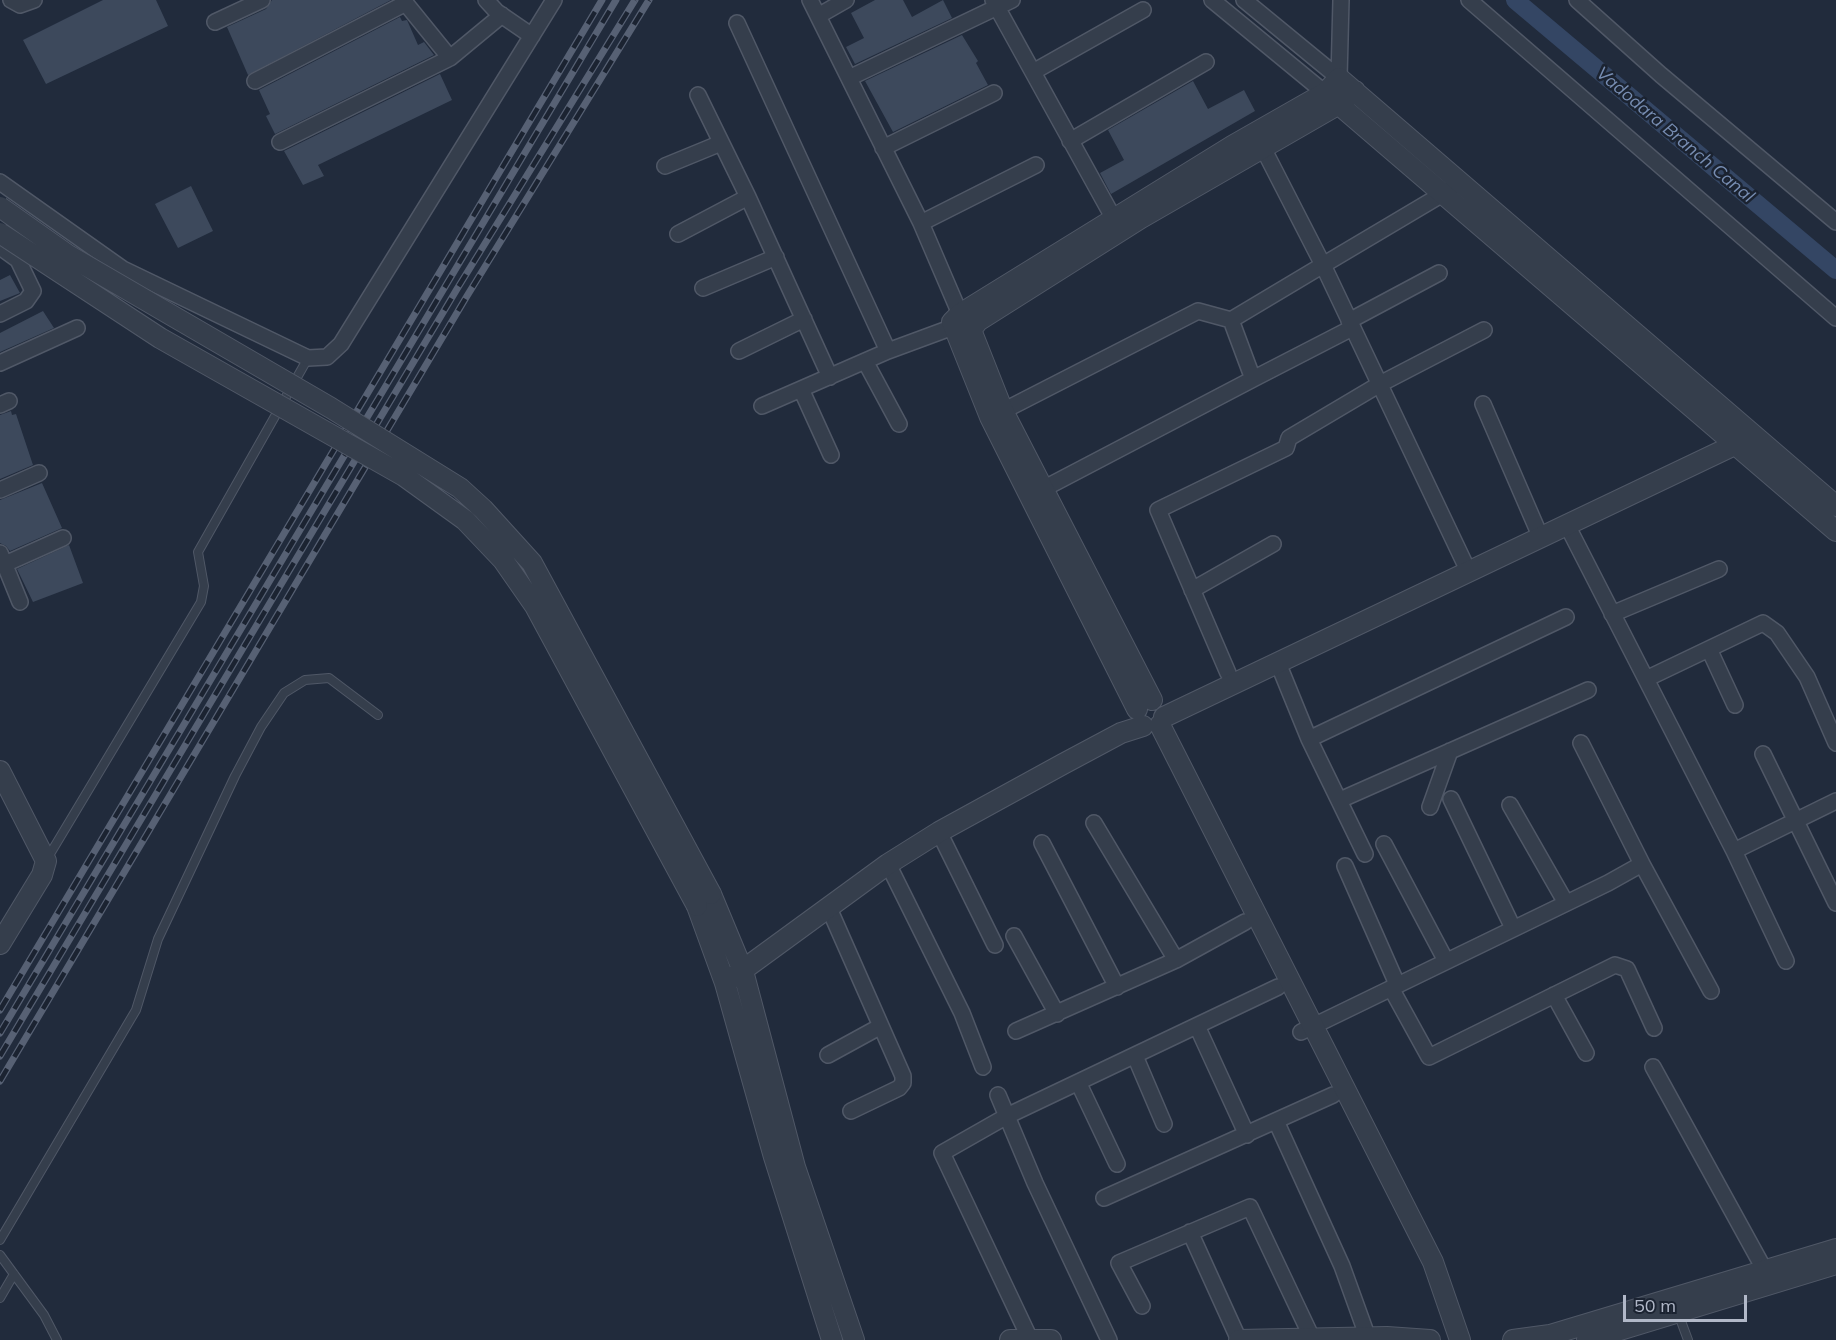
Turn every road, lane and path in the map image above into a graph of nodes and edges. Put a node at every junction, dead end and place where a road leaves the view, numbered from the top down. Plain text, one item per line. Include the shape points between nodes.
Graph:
1 (11, 0) edge
2 (34, 0) edge
3 (262, 0) edge
4 (486, 0) edge
5 (554, 0) edge
6 (810, 0) edge
7 (846, 0) edge
8 (1012, 0) edge
9 (1212, 0) edge
10 (1244, 0) edge
11 (1341, 0) edge
12 (1469, 0) edge
13 (1577, 0) edge
14 (404, 1) edge
15 (995, 4) edge
16 (1143, 10) dead end
17 (502, 15) junction
18 (818, 16) junction
19 (215, 22) dead end
20 (737, 23) dead end
21 (532, 36) junction
22 (450, 58) junction
23 (1206, 62) dead end
24 (1033, 72) junction
25 (849, 78) junction
26 (1339, 78) junction
27 (255, 81) dead end
28 (1355, 91) junction
29 (994, 93) dead end
30 (698, 95) dead end
31 (1332, 99) junction
32 (1070, 141) junction
33 (280, 142) dead end
34 (721, 143) junction
35 (1262, 146) junction
36 (884, 148) junction
37 (1036, 165) dead end
38 (665, 166) dead end
39 (1460, 181) junction
40 (0, 182) edge
41 (1444, 195) junction
42 (748, 197) junction
43 (0, 207) edge
44 (1836, 222) edge
45 (921, 223) junction
46 (1117, 225) junction
47 (0, 233) edge
48 (678, 234) dead end
49 (0, 247) edge
50 (776, 257) junction
51 (1323, 265) junction
52 (1439, 273) dead end
53 (703, 288) dead end
54 (0, 314) edge
55 (1836, 318) edge
56 (804, 319) junction
57 (1231, 320) junction
58 (962, 322) junction
59 (1351, 324) junction
60 (77, 328) dead end
61 (1484, 330) dead end
62 (739, 351) dead end
63 (888, 351) junction
64 (308, 358) junction
65 (865, 361) junction
66 (0, 363) edge
67 (830, 377) junction
68 (1252, 379) junction
69 (1380, 384) junction
70 (801, 389) junction
71 (1483, 404) dead end
72 (762, 406) dead end
73 (1003, 411) junction
74 (899, 424) dead end
75 (1750, 431) junction
76 (1731, 441) junction
77 (831, 455) dead end
78 (39, 473) dead end
79 (1043, 489) junction
80 (0, 490) edge
81 (1836, 506) edge
82 (1567, 525) junction
83 (1836, 531) edge
84 (1538, 533) junction
85 (63, 538) dead end
86 (1273, 544) dead end
87 (2, 559) edge
88 (1464, 562) junction
89 (1719, 568) dead end
90 (1192, 590) junction
91 (20, 602) dead end
92 (1612, 614) junction
93 (1566, 616) dead end
94 (1709, 649) junction
95 (1278, 663) junction
96 (1228, 673) junction
97 (1646, 679) junction
98 (1588, 690) dead end
99 (1735, 705) dead end
100 (378, 715) dead end
101 (1150, 715) junction
102 (1309, 739) junction
103 (1581, 743) dead end
104 (1836, 743) edge
105 (1450, 751) junction
106 (1763, 754) dead end
107 (0, 771) edge
108 (1451, 799) dead end
109 (1340, 800) junction
110 (1836, 801) edge
111 (1510, 805) dead end
112 (1430, 807) dead end
113 (1796, 822) junction
114 (1094, 823) dead end
115 (939, 832) junction
116 (1042, 843) dead end
117 (1384, 844) dead end
118 (1734, 851) junction
119 (1365, 854) dead end
120 (46, 861) junction
121 (888, 864) junction
122 (1642, 864) junction
123 (1345, 866) dead end
124 (704, 900) junction
125 (1566, 903) junction
126 (1836, 903) edge
127 (828, 906) junction
128 (1245, 922) junction
129 (1514, 928) junction
130 (1014, 936) dead end
131 (0, 944) edge
132 (995, 945) dead end
133 (1176, 960) junction
134 (1446, 961) junction
135 (1786, 961) dead end
136 (743, 971) junction
137 (724, 983) junction
138 (1394, 986) junction
139 (1117, 987) junction
140 (1278, 987) junction
141 (1711, 991) dead end
142 (1554, 995) junction
143 (1057, 1014) junction
144 (881, 1026) junction
145 (1197, 1026) junction
146 (1654, 1028) dead end
147 (1307, 1029) junction
148 (1016, 1031) dead end
149 (1586, 1053) dead end
150 (828, 1055) dead end
151 (1135, 1056) junction
152 (983, 1067) dead end
153 (1653, 1067) dead end
154 (1079, 1084) junction
155 (998, 1095) dead end
156 (1333, 1095) junction
157 (851, 1111) dead end
158 (1007, 1116) junction
159 (1276, 1121) junction
160 (1164, 1124) dead end
161 (1247, 1135) junction
162 (1117, 1164) dead end
163 (1104, 1198) dead end
164 (1190, 1232) junction
165 (0, 1240) edge
166 (1836, 1249) edge
167 (0, 1255) edge
168 (1836, 1264) edge
169 (14, 1274) junction
170 (1769, 1278) junction
171 (0, 1298) edge
172 (1142, 1306) dead end
173 (1678, 1313) junction
174 (1312, 1338) junction
175 (1368, 1338) junction
176 (1030, 1339) edge
177 (57, 1340) edge
178 (832, 1340) edge
179 (854, 1340) edge
180 (1010, 1340) edge
181 (1051, 1340) edge
182 (1109, 1340) edge
183 (1239, 1340) edge
184 (1430, 1340) edge
185 (1450, 1340) edge
186 (1460, 1340) edge
187 (1513, 1340) edge
188 (1587, 1340) edge
189 (1688, 1340) edge

1 - 2 street via 20,5
3 - 19 street
4 - 17 street
5 - 21 street
6 - 18 street
7 - 18 street
8 - 15 street
9 - 31 street
10 - 26 street
11 - 26 street
12 - 55 street
13 - 44 street
14 - 22 street
14 - 27 street
15 - 24 street
15 - 25 street
16 - 24 street
17 - 21 street
17 - 22 street
18 - 25 street
20 - 63 street
21 - 64 street via 341,344 327,357
22 - 33 street
23 - 32 street
24 - 32 street
25 - 36 street
26 - 28 street
26 - 31 street
28 - 31 street
28 - 39 street
29 - 36 street
30 - 34 street
31 - 35 street
31 - 41 street
31 - 46 street
32 - 46 street
34 - 38 street
34 - 42 street
35 - 46 street
35 - 51 street
36 - 45 street
37 - 45 street
39 - 41 street
39 - 75 street
40 - 64 street via 123,269
41 - 51 street
41 - 76 street
42 - 48 street
42 - 50 street
43 - 124 street, bridge via 68,255 460,488 483,509 532,563 562,613
45 - 58 street
46 - 58 street
47 - 124 street, bridge via 160,338 404,476 465,520 503,560 534,606
49 - 54 street via 18,260 33,291 26,301
50 - 53 street
50 - 56 street
51 - 57 street
51 - 59 street
52 - 59 street
56 - 62 street
56 - 67 street
57 - 68 street
57 - 73 street via 1198,311
58 - 63 street
58 - 73 street
58 - 101 street via 990,417
59 - 68 street
59 - 69 street
60 - 66 street
61 - 69 street
63 - 65 street
64 - 120 lane via 198,552 204,586 201,602
65 - 67 street
65 - 74 street
67 - 70 street
68 - 79 street
69 - 88 street
69 - 90 street via 1288,438 1286,448 1158,510
70 - 72 street
70 - 77 street
71 - 84 street
73 - 79 street
75 - 76 street
75 - 81 street
76 - 82 street
76 - 83 street
76 - 84 street
78 - 80 street
79 - 101 street
82 - 84 street
82 - 92 street
84 - 88 street
84 - 95 street
85 - 87 street
86 - 90 street
87 - 91 street
88 - 96 street
89 - 92 street
90 - 96 street
92 - 97 street
93 - 102 street
94 - 97 street
94 - 99 street
94 - 104 street via 1763,623 1777,633 1807,677
95 - 101 street
95 - 102 street
96 - 101 street
97 - 118 street
98 - 105 street
100 - 165 lane via 329,678 305,680 284,693 245,756 158,939 136,1010
101 - 115 street
101 - 128 street
101 - 147 street
102 - 109 street
103 - 122 street
105 - 109 street
105 - 112 street
106 - 113 street
107 - 120 street
108 - 129 street
109 - 119 street
110 - 113 street
111 - 125 street
113 - 118 street
113 - 126 street
114 - 133 street
115 - 121 street
115 - 132 street
116 - 139 street
117 - 134 street
118 - 135 street
120 - 131 street via 42,875
121 - 127 street
121 - 152 street via 962,1013
122 - 125 street
122 - 141 street
123 - 138 street
124 - 136 street
124 - 137 street
125 - 129 street
127 - 136 street
127 - 144 street
128 - 133 street
128 - 140 street
129 - 134 street
130 - 143 street
133 - 139 street
134 - 138 street
136 - 137 street
136 - 179 street via 795,1167
137 - 178 street
138 - 142 street via 1429,1057
138 - 147 street
139 - 143 street
140 - 145 street
140 - 147 street
142 - 146 street via 1622,965
142 - 149 street
143 - 148 street
144 - 150 street
144 - 157 street via 903,1083
145 - 151 street
145 - 161 street
147 - 156 street
147 - 186 street via 1432,1262
151 - 154 street
151 - 160 street
153 - 170 street
154 - 158 street
154 - 162 street
155 - 158 street
156 - 159 street
156 - 185 street via 1421,1268
158 - 176 street via 942,1153
158 - 182 street
159 - 161 street
159 - 175 street via 1342,1266
161 - 163 street
164 - 172 street via 1119,1263
164 - 174 street via 1250,1207
164 - 183 street
166 - 170 street
167 - 169 lane
168 - 170 street
169 - 171 lane
169 - 177 lane
170 - 173 street
170 - 187 street via 1550,1335
173 - 188 street
173 - 189 lane
174 - 175 street
174 - 183 street
175 - 184 street
176 - 180 street
176 - 181 street

